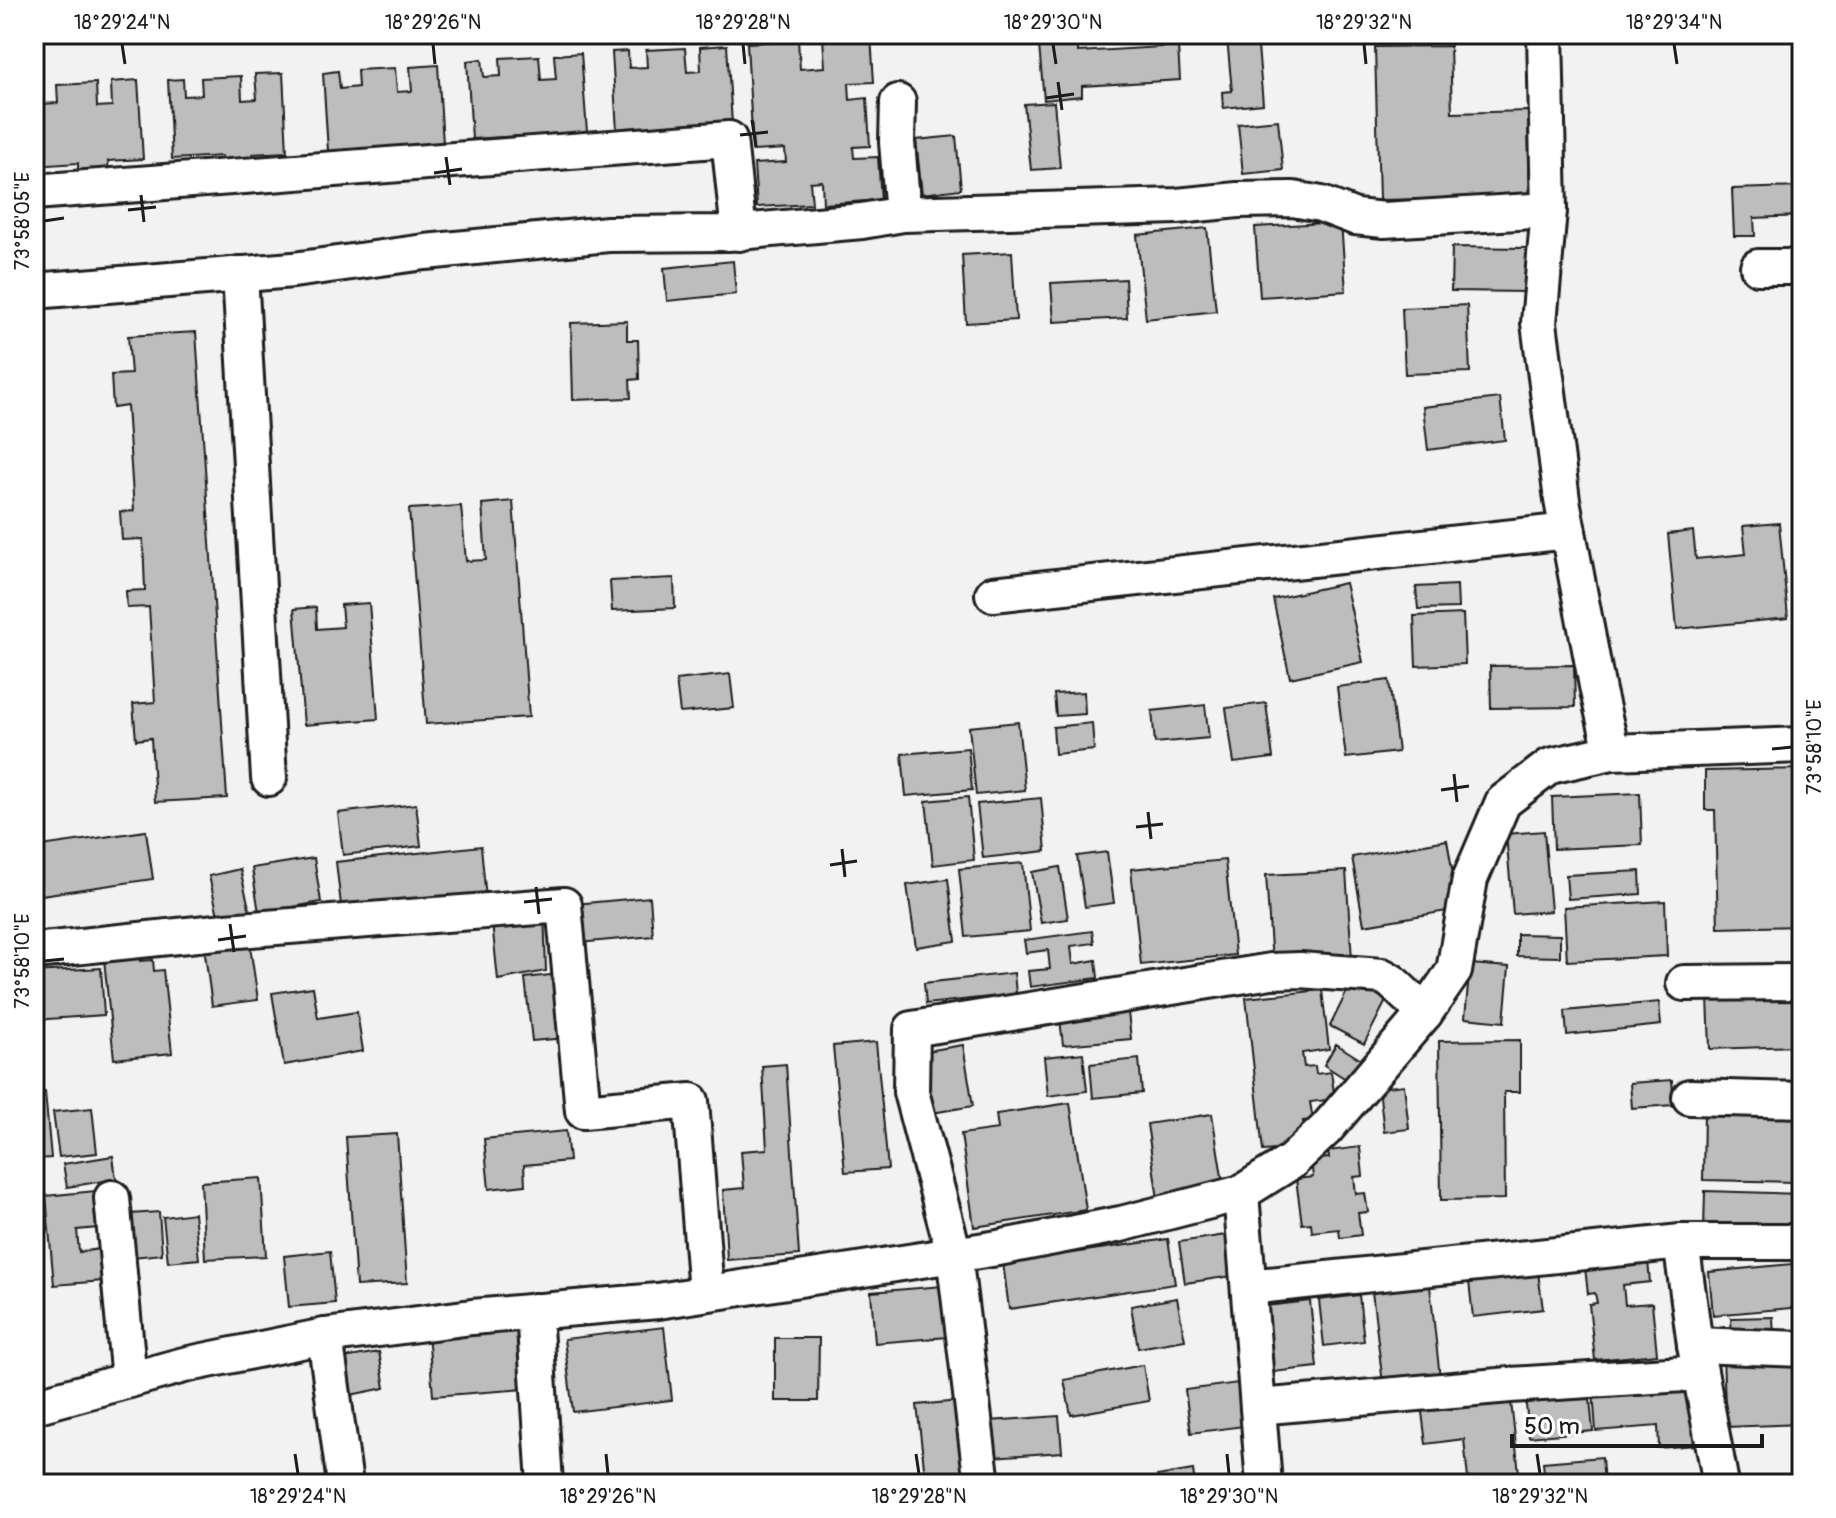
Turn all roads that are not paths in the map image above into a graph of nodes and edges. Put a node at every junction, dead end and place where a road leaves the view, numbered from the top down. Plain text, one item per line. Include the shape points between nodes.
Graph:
1 (1545, 34) edge
2 (898, 102) dead end
3 (34, 192) edge
4 (1549, 210) junction
5 (903, 214) junction
6 (739, 233) junction
7 (1758, 267) dead end
8 (1802, 267) edge
9 (240, 274) junction
10 (34, 291) edge
11 (1568, 531) junction
12 (993, 594) dead end
13 (1802, 745) edge
14 (1612, 752) junction
15 (269, 778) dead end
16 (34, 951) edge
17 (1802, 982) edge
18 (1684, 983) dead end
19 (1425, 1013) junction
20 (1690, 1097) dead end
21 (1802, 1100) edge
22 (1241, 1193) junction
23 (112, 1198) dead end
24 (1681, 1242) junction
25 (1802, 1242) edge
26 (954, 1254) junction
27 (1249, 1287) junction
28 (706, 1293) junction
29 (534, 1311) junction
30 (325, 1336) junction
31 (1802, 1349) edge
32 (1697, 1359) junction
33 (129, 1380) junction
34 (34, 1406) edge
35 (1258, 1407) junction
36 (345, 1484) edge
37 (545, 1484) edge
38 (982, 1484) edge
39 (1264, 1484) edge
40 (1721, 1484) edge

1 - 4 street
2 - 5 street
3 - 6 street via 729,139
4 - 5 street via 1384,220 1293,199
4 - 11 street via 1539,323
5 - 6 street
6 - 9 street via 608,234
7 - 8 street
9 - 10 street
9 - 15 street
11 - 12 street
11 - 14 street
13 - 14 street
14 - 19 street via 1550,766 1503,802 1470,879 1454,971
16 - 28 street via 564,905 583,1111 691,1101
17 - 18 street
19 - 22 street via 1326,1129 1292,1161
19 - 26 street via 1382,976 1300,970 912,1029 911,1092
20 - 21 street
22 - 26 street via 1121,1224
22 - 27 street
23 - 33 street
24 - 25 street
24 - 27 street
24 - 32 street
26 - 28 street
26 - 38 street
27 - 35 street
28 - 29 street
29 - 30 street
29 - 37 street
30 - 33 street
30 - 36 street
31 - 32 street
32 - 35 street via 1510,1385
32 - 40 street
33 - 34 street
35 - 39 street

